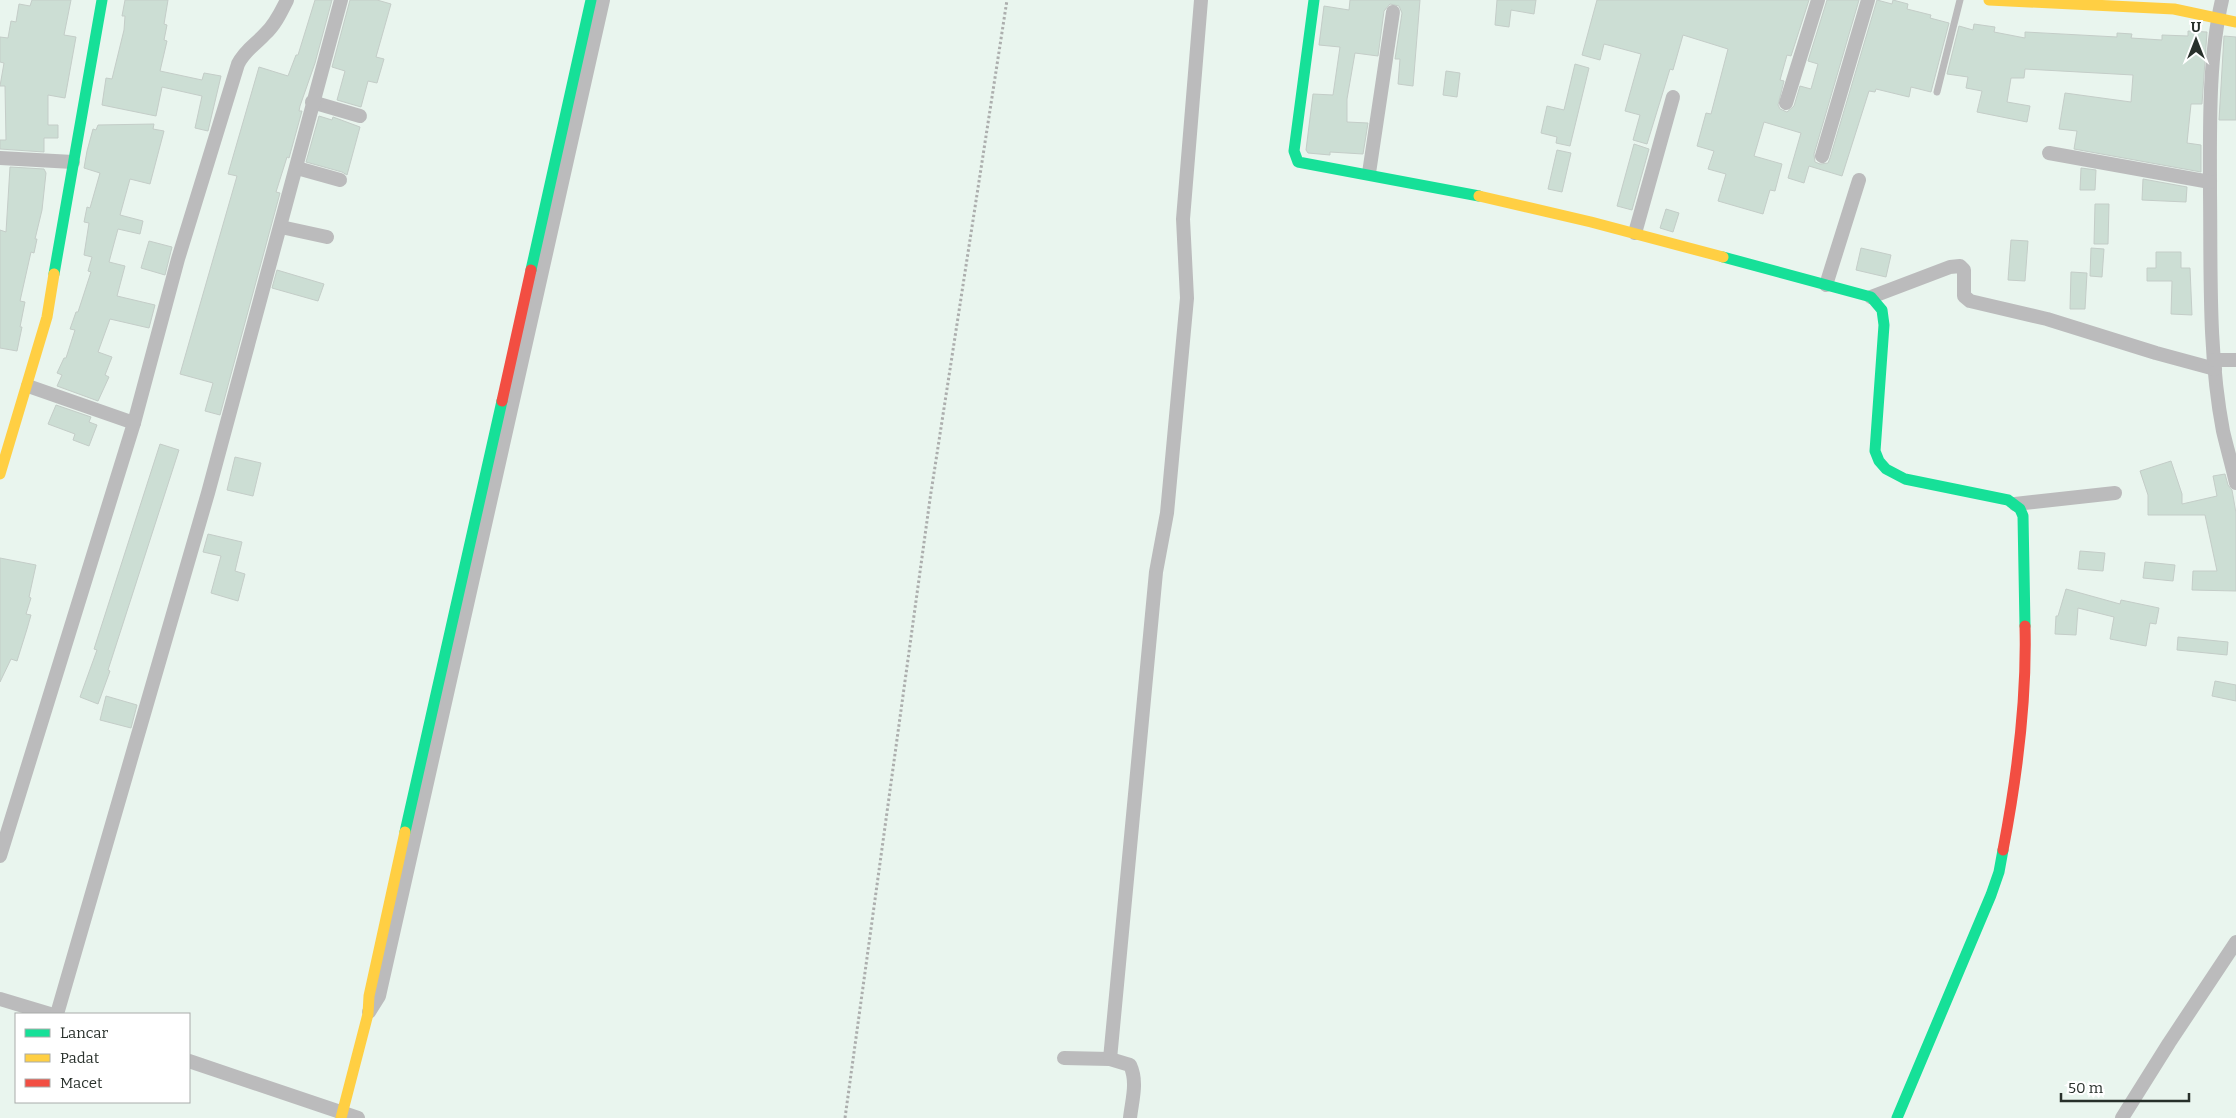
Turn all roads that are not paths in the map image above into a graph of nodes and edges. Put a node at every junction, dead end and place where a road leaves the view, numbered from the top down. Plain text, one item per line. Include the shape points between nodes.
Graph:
1 (102, 0) edge
2 (287, 0) edge
3 (341, 0) edge
4 (591, 0) edge
5 (603, 0) edge
6 (1201, 0) edge
7 (1314, 0) edge
8 (1818, 0) edge
9 (1868, 0) edge
10 (1960, 0) edge
11 (1989, 0) edge
12 (2222, 1) edge
13 (1393, 12) dead end
14 (2218, 18) junction
15 (2236, 22) edge
16 (1937, 92) dead end
17 (1673, 97) dead end
18 (312, 102) junction
19 (1786, 103) dead end
20 (360, 116) dead end
21 (2049, 153) dead end
22 (1822, 156) dead end
23 (0, 158) edge
24 (73, 162) junction
25 (297, 168) junction
26 (1368, 173) junction
27 (340, 180) dead end
28 (1859, 180) dead end
29 (2210, 182) junction
30 (281, 227) junction
31 (1635, 234) junction
32 (327, 237) dead end
33 (1826, 285) junction
34 (1872, 297) junction
35 (2236, 360) edge
36 (2215, 364) junction
37 (28, 386) junction
38 (134, 423) junction
39 (0, 474) edge
40 (2236, 482) edge
41 (2115, 493) dead end
42 (2015, 504) junction
43 (0, 856) edge
44 (2236, 942) edge
45 (0, 999) edge
46 (47, 1013) edge
47 (57, 1013) edge
48 (368, 1014) junction
49 (1064, 1058) dead end
50 (1110, 1059) junction
51 (190, 1061) edge
52 (342, 1115) edge
53 (358, 1118) edge
54 (1130, 1118) edge
55 (1897, 1118) edge
56 (2122, 1118) edge

1 - 24 street
2 - 38 street via 271,27 243,54 238,64 178,259
3 - 18 street
4 - 48 street via 368,996
5 - 48 street via 379,996
6 - 50 street via 1184,219 1187,298 1167,513 1156,572
7 - 26 street via 1295,158 1306,165
8 - 19 street
9 - 22 street
10 - 16 lane
11 - 14 street via 2144,7
12 - 14 street
13 - 26 street
14 - 15 street
14 - 29 street via 2210,117
17 - 31 street
18 - 20 street
18 - 25 street
21 - 29 street
23 - 24 street
24 - 37 street via 48,317
25 - 27 street
25 - 30 street
26 - 31 street via 1465,192
28 - 33 street
29 - 36 street
30 - 32 street
30 - 47 street via 208,493
31 - 33 street
33 - 34 street
34 - 36 street via 1960,266 1964,270 1964,296 1970,301 2047,319 2156,353
34 - 42 street via 1882,310 1884,325 1875,451 1879,464 1905,479
35 - 36 street
36 - 40 street via 2223,431
37 - 38 street
37 - 39 street
38 - 43 street
41 - 42 street
42 - 55 street via 2023,516 2026,656 2017,768 2006,836 1991,895
44 - 56 street
45 - 46 street
48 - 52 street
49 - 50 street
50 - 54 street via 1130,1065 1134,1073
51 - 52 street
52 - 53 street

